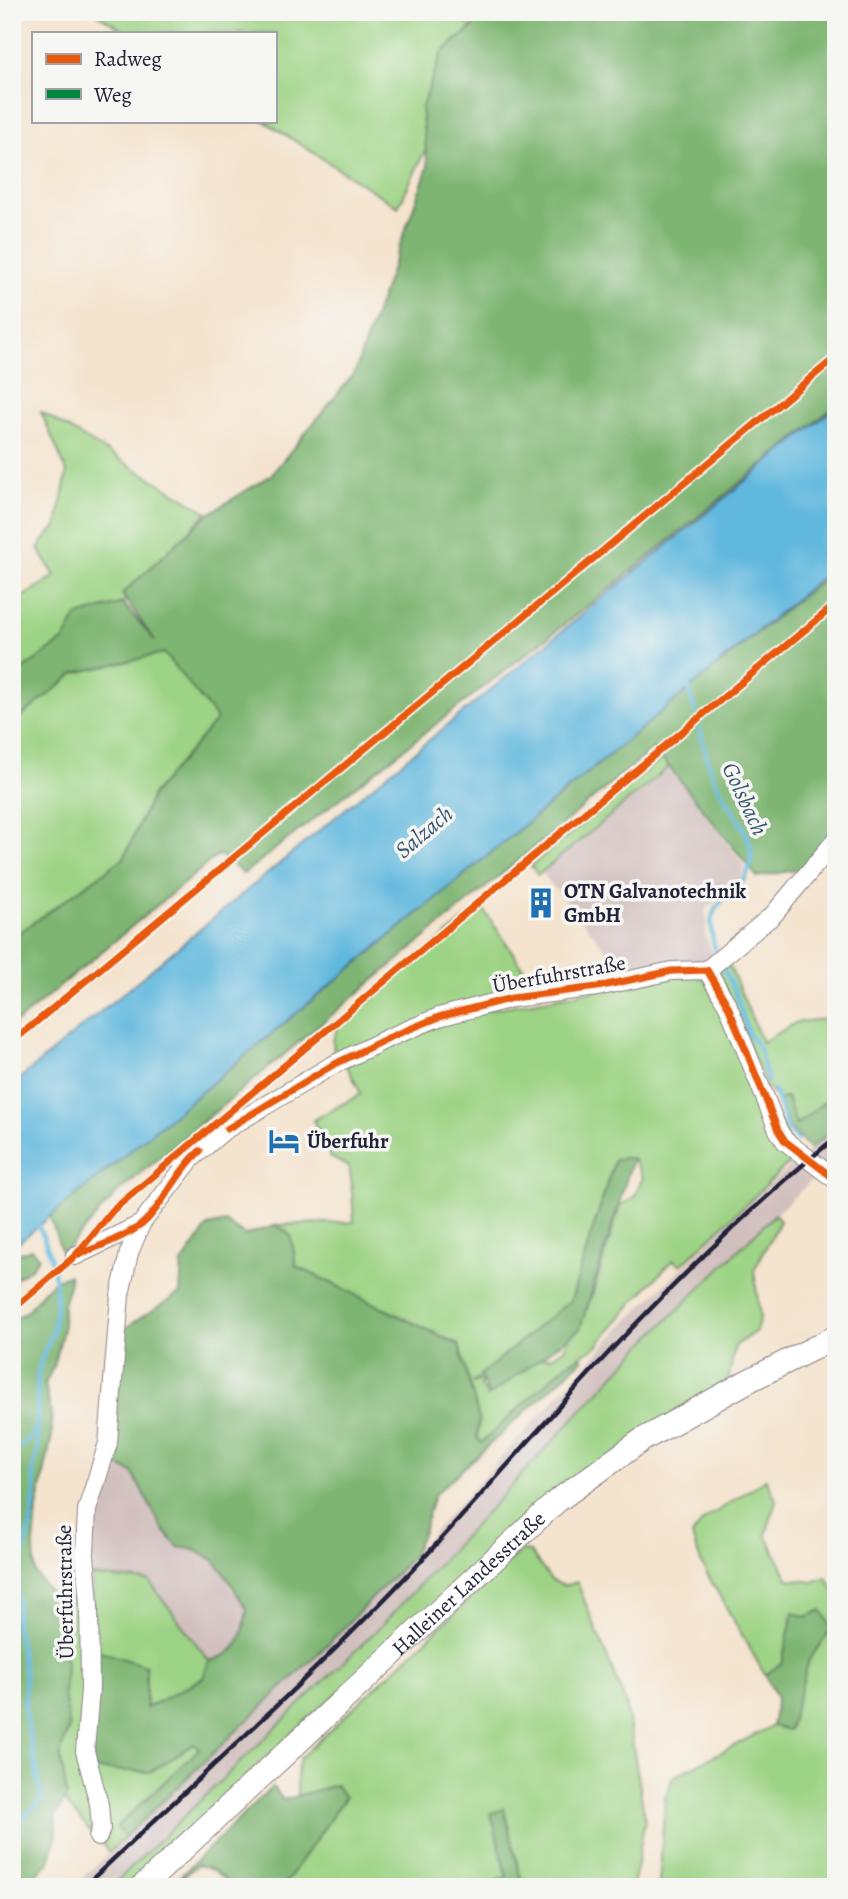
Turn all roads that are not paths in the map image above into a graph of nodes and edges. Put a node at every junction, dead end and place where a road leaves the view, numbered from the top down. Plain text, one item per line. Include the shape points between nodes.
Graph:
1 (836, 840) edge
2 (707, 970) junction
3 (836, 1180) edge
4 (141, 1224) junction
5 (75, 1256) dead end
6 (836, 1337) edge
7 (98, 1837) dead end
8 (142, 1887) edge

1 - 2 street via 773,915
2 - 3 street via 728,1006 778,1130 785,1141
2 - 4 street, Überfuhrstraße via 671,971 512,998 439,1017 388,1038 331,1066 223,1131 191,1159
4 - 5 street, Überfuhrstraße
4 - 7 street, Überfuhrstraße via 120,1295 108,1443 87,1510 90,1689 85,1751 99,1804
6 - 8 main road, Halleiner Landesstraße via 672,1422 557,1501

